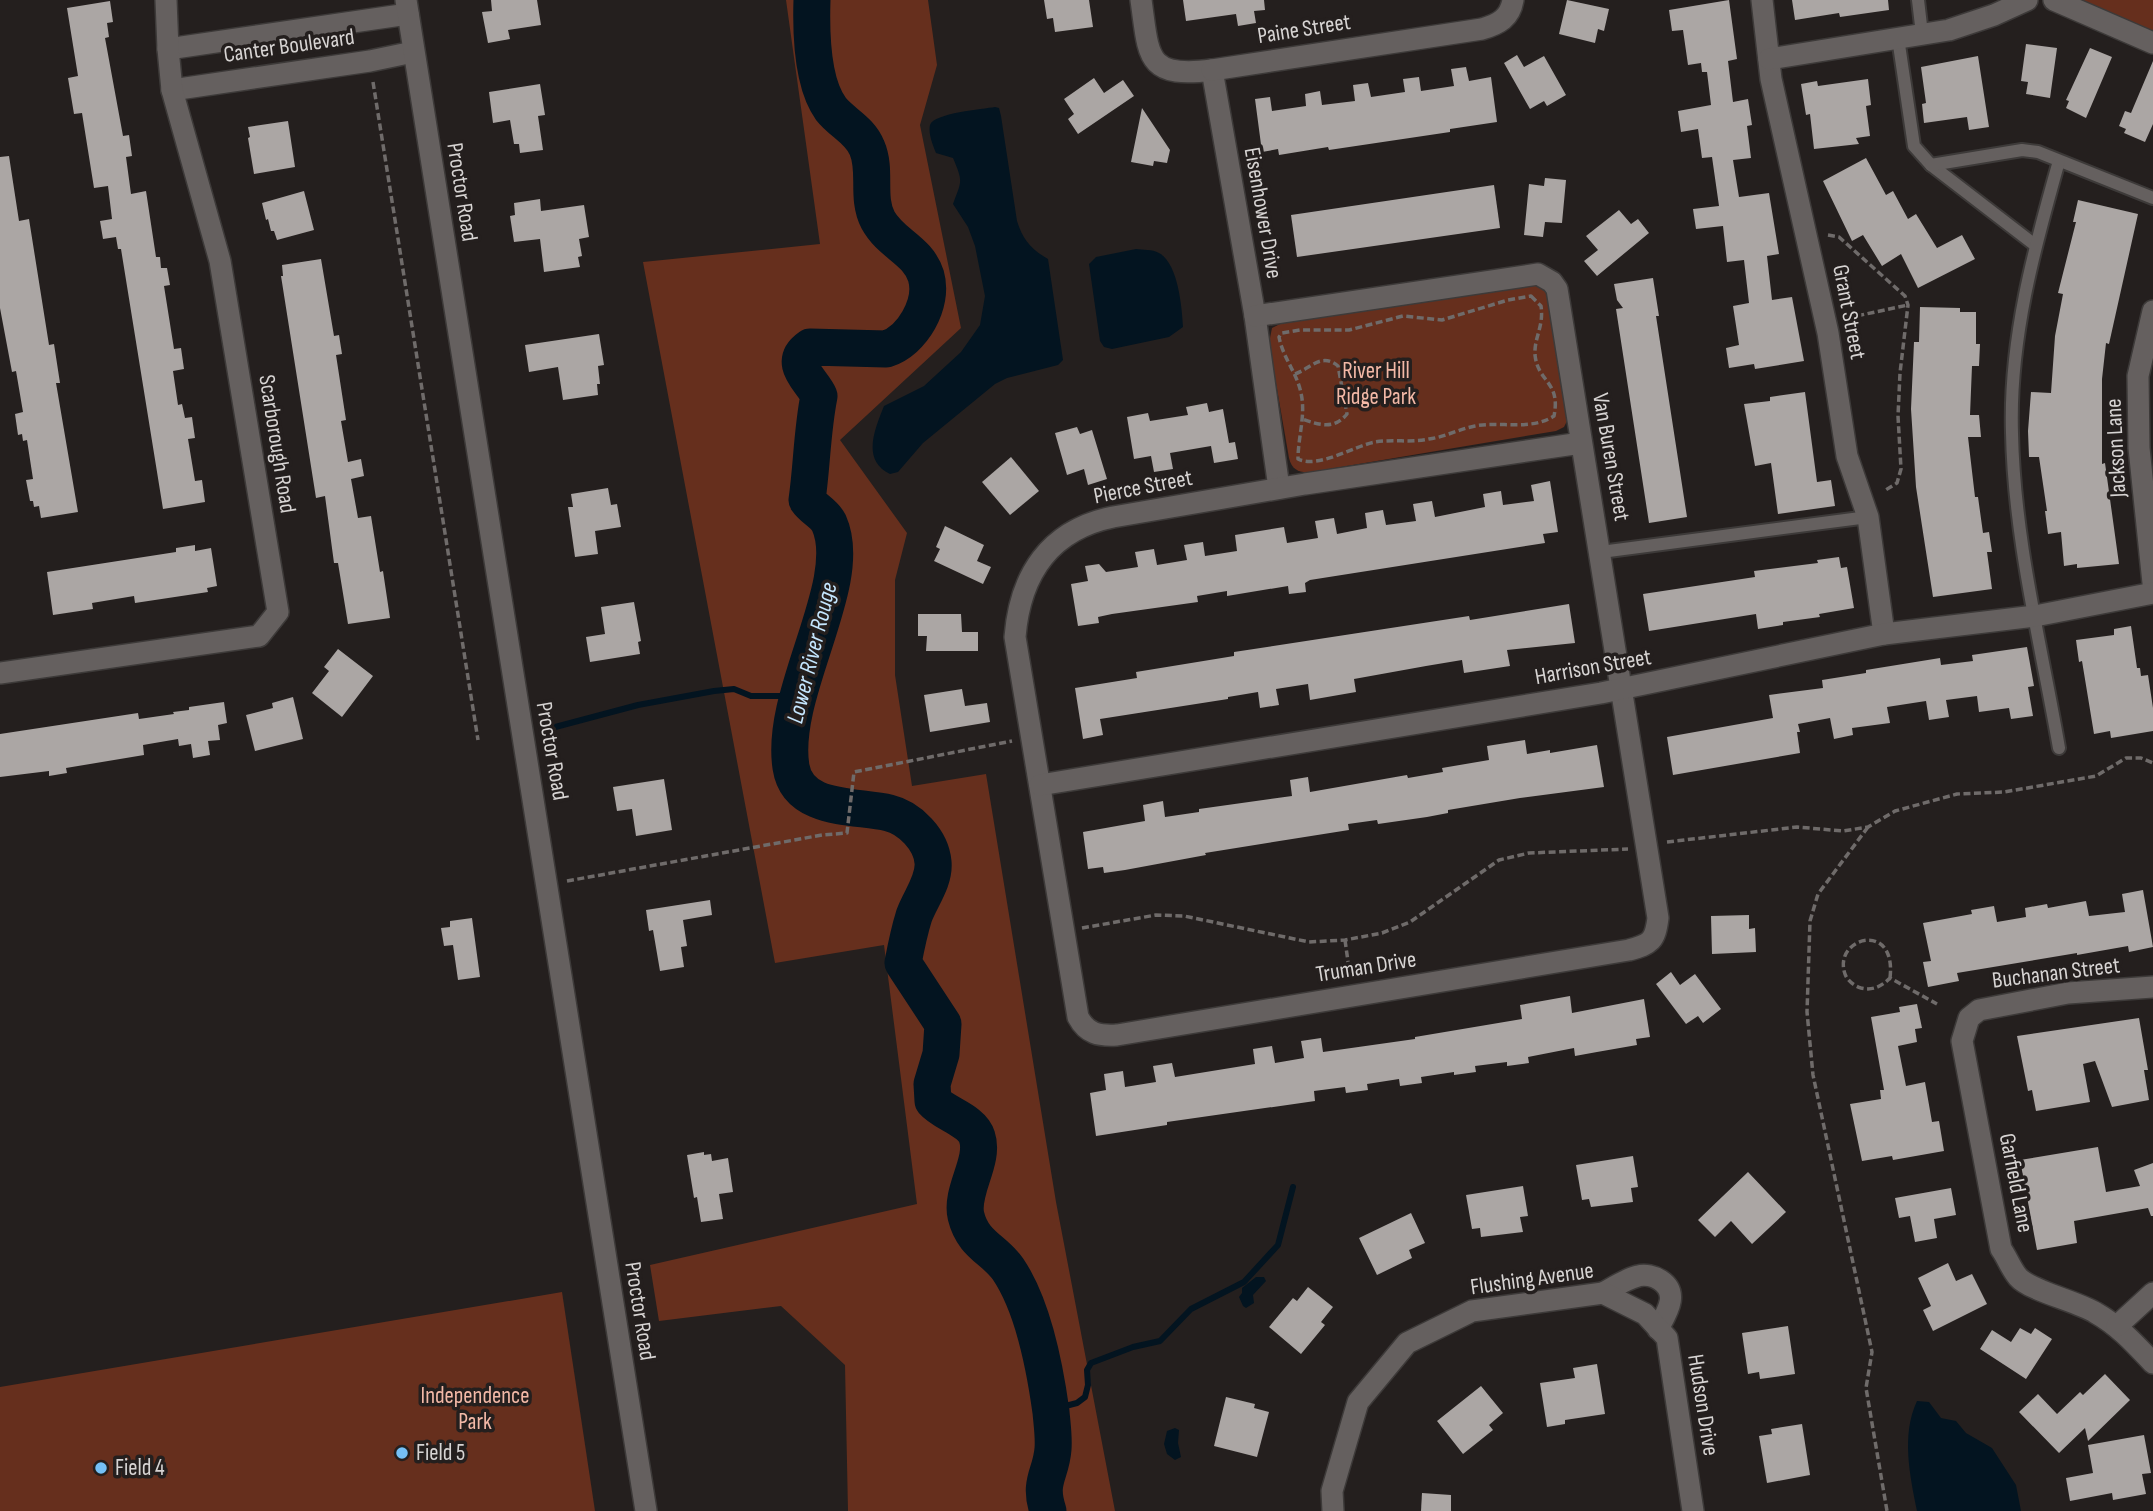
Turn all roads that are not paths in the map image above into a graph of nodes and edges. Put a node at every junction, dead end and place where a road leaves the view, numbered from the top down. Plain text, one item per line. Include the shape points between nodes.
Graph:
1 (166, 0) edge
2 (1141, 0) edge
3 (1513, 0) edge
4 (1762, 0) edge
5 (1918, 0) edge
6 (2027, 0) edge
7 (2054, 0) edge
8 (407, 7) edge
9 (1922, 34) junction
10 (1898, 38) junction
11 (2153, 43) edge
12 (168, 49) junction
13 (413, 52) junction
14 (1769, 59) junction
15 (1212, 69) junction
16 (172, 90) junction
17 (2059, 161) junction
18 (1931, 165) junction
19 (2153, 198) edge
20 (2035, 246) junction
21 (2153, 311) edge
22 (1255, 316) junction
23 (1581, 443) junction
24 (1279, 488) junction
25 (1868, 517) junction
26 (1601, 552) junction
27 (2153, 583) edge
28 (2153, 593) edge
29 (2035, 616) junction
30 (1884, 634) junction
31 (0, 673) edge
32 (1622, 689) junction
33 (2059, 748) dead end
34 (1040, 785) junction
35 (1652, 940) joint
36 (2153, 987) edge
37 (1969, 1018) joint
38 (1088, 1030) joint
39 (1603, 1293) junction
40 (2153, 1293) edge
41 (1652, 1321) junction
42 (2117, 1326) junction
43 (2153, 1363) edge
44 (646, 1511) edge
45 (1333, 1511) edge
46 (1693, 1511) edge

1 - 12 street, Scarborough Road
2 - 15 street via 1147,45 1155,62 1169,72
3 - 15 street, Paine Street via 1509,14 1497,25 1482,29
4 - 14 street, Grant Street
5 - 9 lane
6 - 9 street via 1949,30
7 - 11 street
8 - 12 street, Canter Boulevard
8 - 13 street, Proctor Road
9 - 10 street
10 - 14 street
10 - 18 lane via 1914,146
12 - 16 street, Scarborough Road
13 - 16 street, Canter Boulevard
13 - 44 street, Proctor Road
14 - 25 street, Grant Street via 1828,333 1847,456
15 - 22 street, Eisenhower Drive
16 - 31 street, Scarborough Road via 220,261 278,612 259,636
17 - 18 lane via 2022,150
17 - 19 lane
17 - 20 lane
18 - 20 lane
20 - 29 lane via 2016,346 2011,431 2016,500
21 - 27 street, Jackson Lane via 2138,376 2139,448
22 - 23 street, Van Buren Street via 1538,275 1557,289
22 - 24 street, Eisenhower Drive
23 - 24 street, Pierce Street
23 - 26 street, Van Buren Street
24 - 34 street, Pierce Street via 1101,520 1071,533 1047,552 1023,590 1015,637
25 - 26 lane
25 - 30 street, Grant Street
26 - 32 street, Van Buren Street
28 - 29 street, Harrison Street
29 - 30 street, Harrison Street
29 - 33 lane
30 - 32 street, Harrison Street
32 - 34 street, Harrison Street
32 - 35 street, Van Buren Street via 1658,918
34 - 38 street, Pierce Street via 1078,1017
35 - 38 street, Truman Drive via 1629,950 1130,1032 1096,1035
36 - 37 street, Buchanan Street via 2068,993 1979,1010
37 - 42 street, Garfield Lane via 1962,1041 2001,1249 2019,1278
39 - 41 street, Flushing Avenue
39 - 41 street via 1640,1275 1656,1277 1671,1292 1671,1302
39 - 45 street, Flushing Avenue via 1472,1311 1407,1343 1358,1402 1332,1491
40 - 42 street
41 - 46 street, Hudson Drive via 1667,1338
42 - 43 street, Garfield Lane

